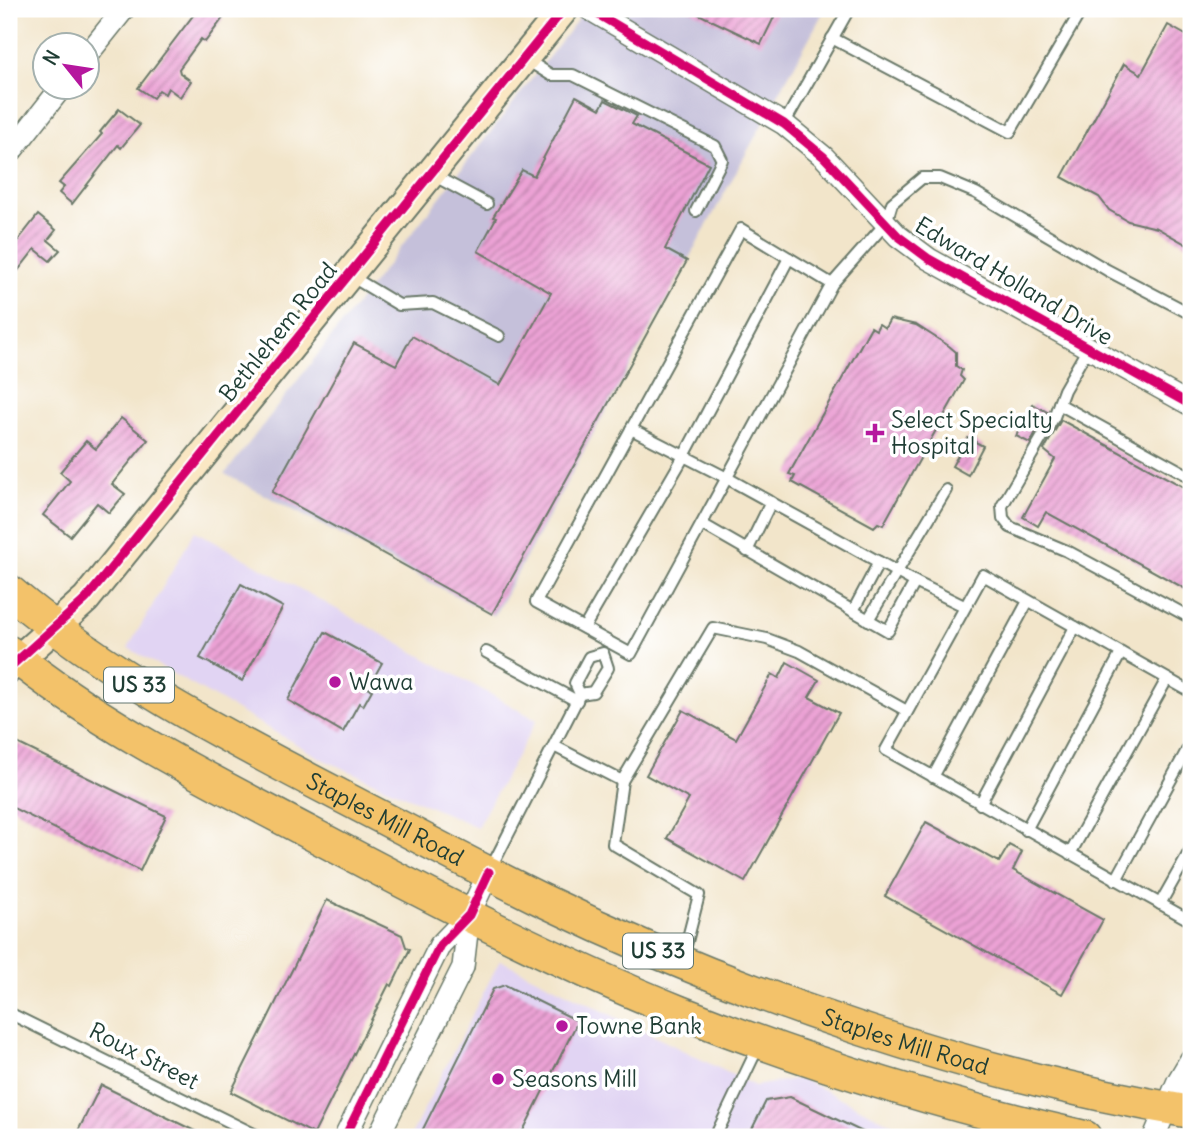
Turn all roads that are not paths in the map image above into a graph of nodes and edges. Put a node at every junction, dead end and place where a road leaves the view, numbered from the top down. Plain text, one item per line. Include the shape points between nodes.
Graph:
1 (124, 9) edge
2 (564, 9) edge
3 (590, 9) edge
4 (849, 9) edge
5 (1082, 9) edge
6 (102, 36) edge
7 (832, 38) junction
8 (524, 58) junction
9 (50, 102) edge
10 (784, 124) junction
11 (9, 154) edge
12 (431, 174) junction
13 (487, 204) dead end
14 (696, 211) dead end
15 (886, 223) junction
16 (789, 258) junction
17 (349, 275) junction
18 (832, 284) junction
19 (1191, 314) edge
20 (499, 336) dead end
21 (1088, 348) junction
22 (1059, 404) junction
23 (1191, 405) edge
24 (631, 429) junction
25 (684, 456) junction
26 (1191, 477) edge
27 (727, 478) junction
28 (946, 490) dead end
29 (771, 502) junction
30 (702, 524) junction
31 (747, 551) junction
32 (879, 562) junction
33 (897, 572) junction
34 (915, 582) junction
35 (9, 591) edge
36 (1028, 601) junction
37 (964, 606) junction
38 (853, 611) junction
39 (1191, 618) edge
40 (868, 620) junction
41 (1075, 627) junction
42 (584, 628) junction
43 (56, 629) junction
44 (609, 642) junction
45 (486, 652) dead end
46 (603, 653) junction
47 (1121, 653) junction
48 (12, 660) edge
49 (1167, 679) junction
50 (1191, 692) edge
51 (579, 697) junction
52 (907, 711) junction
53 (1191, 743) edge
54 (554, 746) junction
55 (933, 778) junction
56 (622, 781) junction
57 (980, 804) junction
58 (1026, 830) junction
59 (1191, 849) edge
60 (1070, 854) junction
61 (489, 873) junction
62 (1116, 880) junction
63 (1160, 904) junction
64 (469, 915) junction
65 (1191, 921) edge
66 (682, 961) junction
67 (9, 1013) edge
68 (761, 1042) junction
69 (1191, 1059) edge
70 (1178, 1110) edge
71 (260, 1137) edge
72 (345, 1137) edge
73 (378, 1137) edge
74 (715, 1137) edge
75 (1084, 1137) edge
76 (1154, 1137) edge

1 - 6 street
2 - 8 street, Bethlehem Road
3 - 10 street, Edward Holland Drive
4 - 7 lane
5 - 7 lane via 1010,132
7 - 10 lane
8 - 12 street, Bethlehem Road
8 - 14 lane via 551,75 573,75 715,146 722,160
9 - 11 street
10 - 15 street, Edward Holland Drive via 824,157
12 - 13 lane
12 - 17 street, Bethlehem Road
15 - 18 lane
15 - 19 lane via 892,203 908,187 922,178 940,178 976,193
15 - 21 street, Edward Holland Drive via 929,259
16 - 18 lane
16 - 24 lane via 741,229
16 - 25 lane
17 - 20 lane via 399,305 433,303
17 - 43 street, Bethlehem Road via 86,600
18 - 27 lane
21 - 22 lane
21 - 23 street, Edward Holland Drive
22 - 26 lane
22 - 39 lane via 1002,506 1003,518 1010,527 1067,551
24 - 25 lane
24 - 42 lane via 536,602
25 - 27 lane
25 - 42 lane
27 - 29 lane
27 - 30 lane
28 - 33 lane
29 - 31 lane
29 - 32 lane
30 - 31 lane
30 - 44 lane via 631,654
31 - 38 lane
32 - 33 lane
32 - 38 lane
33 - 34 lane
33 - 40 lane
34 - 37 lane
34 - 40 lane via 888,631
35 - 43 main road, Staples Mill Road / US 33
36 - 37 lane via 983,575
36 - 41 lane
36 - 55 lane
37 - 52 lane
38 - 40 lane
41 - 47 lane
41 - 57 lane
42 - 44 lane
43 - 48 street, Bethlehem Road
43 - 61 main road, Staples Mill Road / US 33 via 197,720
44 - 46 lane
45 - 51 lane
46 - 51 lane via 589,657 575,683
46 - 51 lane via 608,668 593,692
47 - 49 lane
47 - 58 lane
48 - 64 main road, Staples Mill Road / US 33 via 149,748
49 - 50 lane
49 - 60 lane
51 - 54 lane
52 - 55 lane via 886,750
52 - 56 lane via 799,650 713,628
53 - 62 lane
54 - 56 lane
54 - 61 lane
55 - 57 lane
56 - 66 lane via 613,844 699,895
57 - 58 lane
58 - 60 lane
59 - 63 lane
60 - 62 lane
61 - 64 street
61 - 66 main road, Staples Mill Road / US 33
62 - 63 lane
63 - 65 lane
64 - 68 main road, Staples Mill Road / US 33 via 634,993
64 - 72 street via 440,945
64 - 73 street via 463,967
66 - 70 main road, Staples Mill Road / US 33 via 747,988 966,1060
67 - 71 lane, Roux Street
68 - 74 lane
68 - 75 main road, Staples Mill Road / US 33 via 936,1099
69 - 70 street
70 - 76 street

